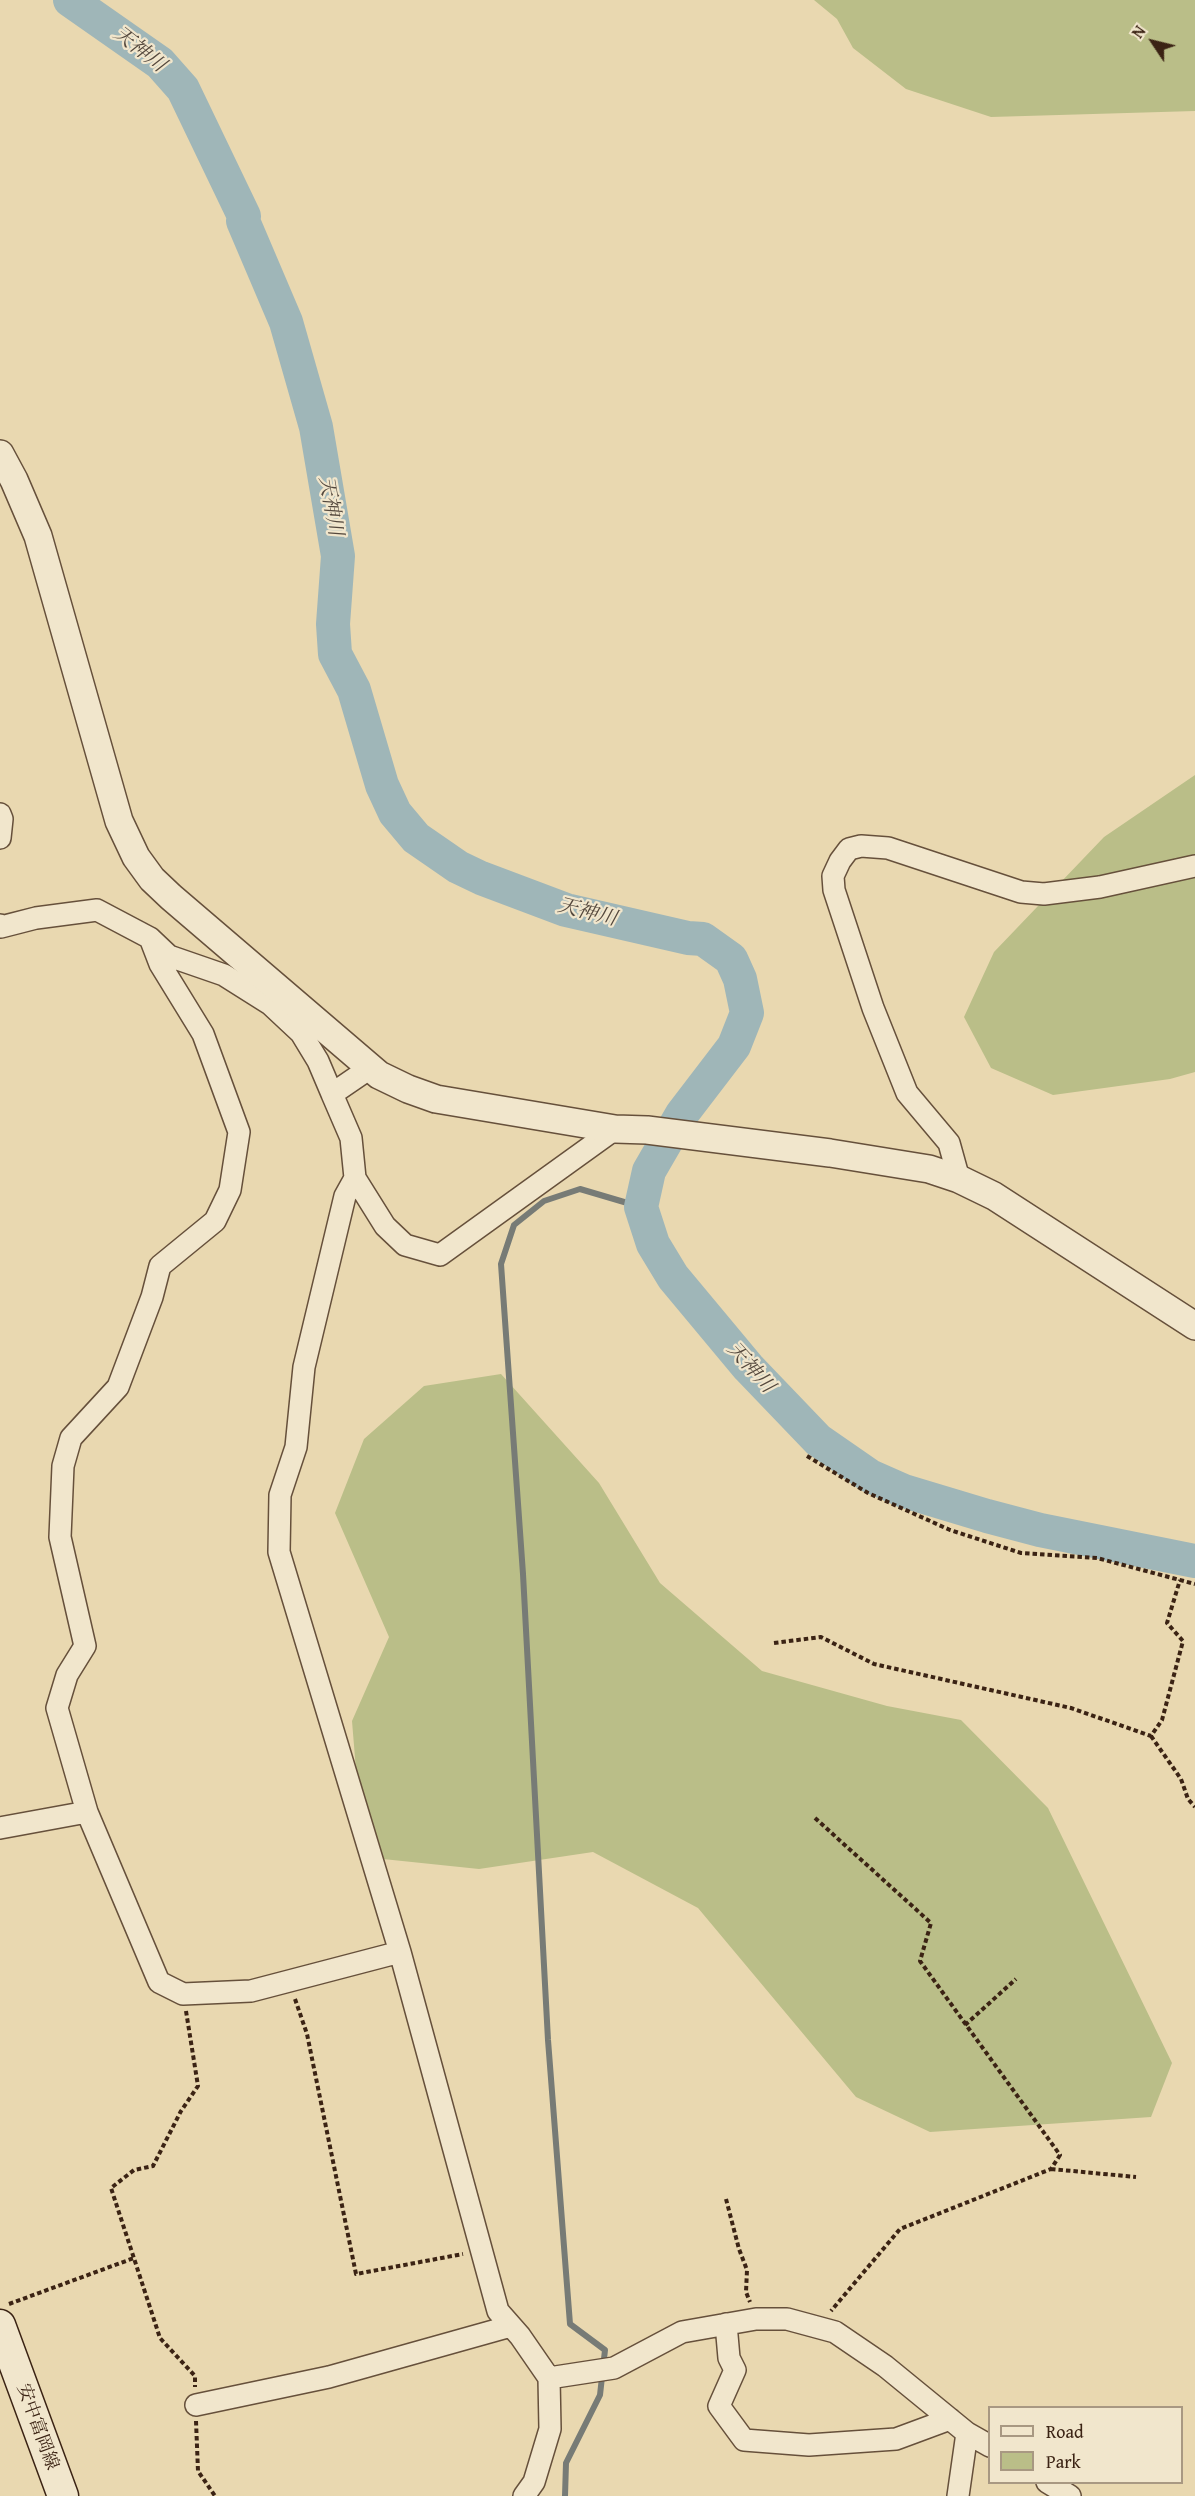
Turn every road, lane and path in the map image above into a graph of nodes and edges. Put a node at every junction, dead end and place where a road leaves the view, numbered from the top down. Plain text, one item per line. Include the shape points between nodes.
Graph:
1 (0, 454) edge
2 (0, 814) edge
3 (0, 838) edge
4 (1195, 866) edge
5 (0, 925) edge
6 (150, 938) junction
7 (370, 1068) junction
8 (332, 1094) junction
9 (615, 1129) junction
10 (355, 1178) junction
11 (959, 1179) junction
12 (1195, 1326) edge
13 (807, 1456) dead end
14 (1180, 1580) junction
15 (1195, 1584) edge
16 (774, 1643) dead end
17 (1151, 1736) junction
18 (1195, 1807) edge
19 (87, 1812) junction
20 (815, 1818) dead end
21 (0, 1828) edge
22 (400, 1952) junction
23 (1016, 1979) dead end
24 (289, 1982) junction
25 (183, 1994) junction
26 (965, 2025) junction
27 (1051, 2169) junction
28 (1136, 2177) dead end
29 (726, 2199) dead end
30 (480, 2250) junction
31 (134, 2258) junction
32 (0, 2308) edge
33 (756, 2319) junction
34 (726, 2324) junction
35 (0, 2325) edge
36 (511, 2325) junction
37 (817, 2327) junction
38 (549, 2378) junction
39 (196, 2405) junction
40 (951, 2419) junction
41 (967, 2433) junction
42 (988, 2445) edge
43 (1050, 2484) edge
44 (63, 2496) edge
45 (215, 2496) edge
46 (524, 2496) edge
47 (958, 2496) edge
48 (1070, 2496) edge

1 - 7 street via 38,536 119,821 136,857 171,897
2 - 3 street
4 - 11 street via 1100,887 1044,894 1021,892 888,848 849,849 833,876 842,917 907,1093 949,1143
5 - 6 street via 97,910
6 - 8 street via 169,956 225,975 270,1004 301,1033
6 - 19 street via 160,964 203,1034 239,1132 230,1190 215,1221 160,1266 118,1387 71,1438 63,1466 60,1537 85,1646 68,1675 57,1708
7 - 8 street
7 - 9 street via 436,1099
8 - 10 street via 351,1138
9 - 10 street via 440,1255 405,1245 385,1226
9 - 11 street via 887,1161
10 - 22 street via 345,1196 304,1367 296,1447 280,1496 279,1552
11 - 12 street via 994,1196
13 - 14 path via 868,1493 950,1530 1021,1554 1097,1558
14 - 15 path
14 - 17 path via 1167,1623 1184,1641 1162,1720
16 - 17 path via 821,1637 874,1664 1071,1708
17 - 18 path
19 - 21 street
19 - 25 street via 159,1982
20 - 26 path via 932,1923 920,1961
22 - 24 street
22 - 30 street
23 - 26 path
24 - 25 street via 251,1992
24 - 30 path via 307,2034 356,2274
25 - 31 path via 198,2086 153,2166 134,2170 111,2187
26 - 27 path via 1060,2155
27 - 28 path
27 - 37 path via 900,2229
29 - 33 path via 747,2270 746,2292
30 - 36 street via 498,2311
31 - 32 path
31 - 39 path via 160,2338 195,2376
33 - 34 street
33 - 37 street via 787,2319
34 - 38 street via 682,2332 614,2368
34 - 40 street via 729,2358 735,2370 719,2406 744,2440 809,2445 896,2439
35 - 44 main road, 安中富岡線
36 - 38 street
36 - 39 street via 329,2378
37 - 40 street via 835,2332 885,2366
38 - 46 street via 550,2429 534,2482
39 - 45 path via 198,2471
40 - 41 street
41 - 42 street
41 - 47 street
43 - 48 street

